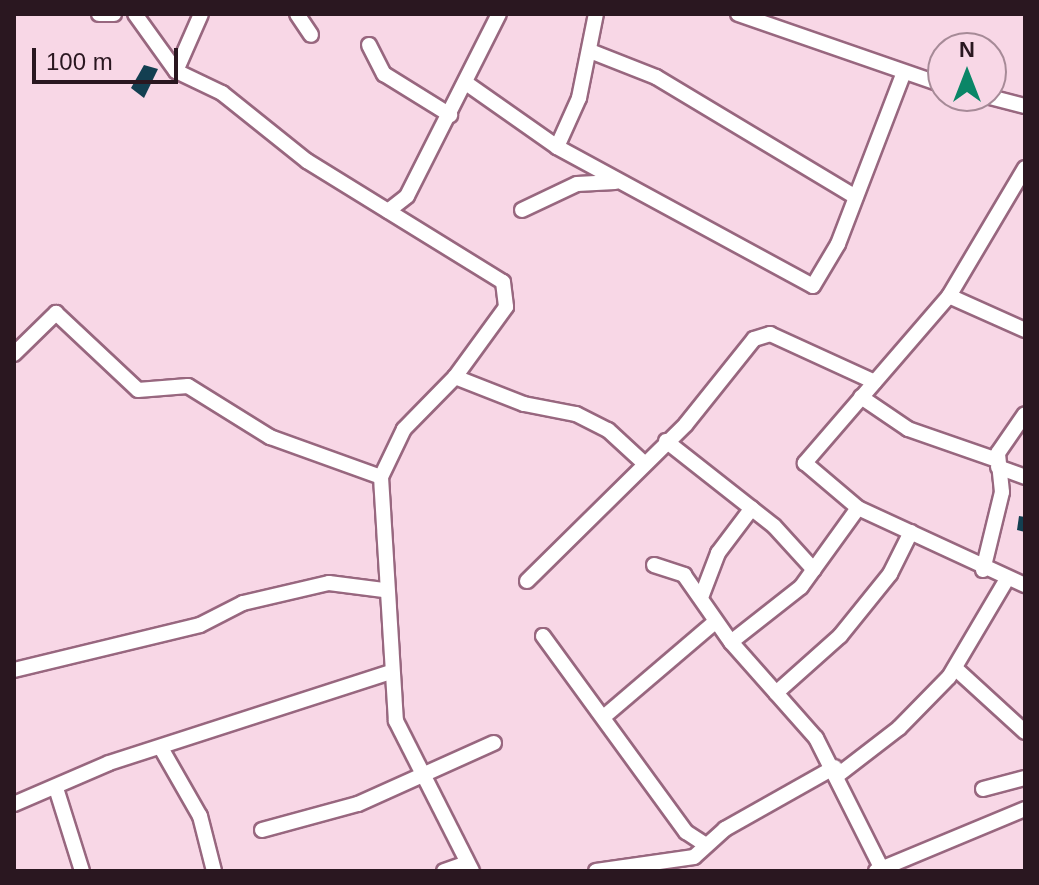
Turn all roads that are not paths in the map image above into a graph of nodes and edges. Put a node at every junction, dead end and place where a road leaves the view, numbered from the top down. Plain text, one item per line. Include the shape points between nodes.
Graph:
1 (99, 14) edge
2 (114, 14) edge
3 (135, 14) edge
4 (201, 14) edge
5 (297, 14) edge
6 (499, 14) edge
7 (596, 14) edge
8 (738, 14) edge
9 (311, 35) dead end
10 (369, 45) dead end
11 (590, 51) junction
12 (176, 71) junction
13 (903, 75) junction
14 (927, 81) edge
15 (466, 83) junction
16 (450, 115) junction
17 (557, 147) junction
18 (1025, 168) edge
19 (620, 182) junction
20 (856, 197) junction
21 (522, 210) dead end
22 (388, 211) junction
23 (949, 296) junction
24 (1025, 330) edge
25 (14, 354) edge
26 (455, 377) junction
27 (875, 382) junction
28 (861, 397) junction
29 (1025, 414) edge
30 (666, 441) junction
31 (645, 464) junction
32 (998, 464) junction
33 (381, 477) junction
34 (1025, 477) edge
35 (752, 508) junction
36 (858, 508) junction
37 (911, 532) junction
38 (654, 565) dead end
39 (814, 570) junction
40 (983, 570) junction
41 (1007, 579) junction
42 (527, 581) dead end
43 (1025, 585) edge
44 (384, 590) junction
45 (702, 595) junction
46 (715, 622) junction
47 (543, 636) dead end
48 (731, 642) junction
49 (955, 668) junction
50 (14, 670) edge
51 (391, 672) junction
52 (776, 693) junction
53 (606, 715) junction
54 (1025, 732) edge
55 (494, 743) dead end
56 (161, 748) junction
57 (836, 771) junction
58 (423, 777) junction
59 (1025, 778) edge
60 (56, 788) junction
61 (983, 789) dead end
62 (14, 804) edge
63 (1025, 809) edge
64 (262, 830) dead end
65 (706, 845) junction
66 (470, 867) edge
67 (880, 870) edge
68 (82, 871) edge
69 (214, 871) edge
70 (444, 871) edge
71 (596, 871) edge

1 - 2 street
3 - 12 street
4 - 12 street
5 - 9 street
6 - 15 street
7 - 11 street
8 - 13 street
10 - 16 street via 384,74
11 - 17 street
11 - 20 street via 656,77
12 - 22 street via 222,93 307,161
13 - 14 street
13 - 20 street
15 - 16 street
15 - 17 street
16 - 22 street via 407,196
17 - 19 street
18 - 23 street
19 - 20 street via 813,286 826,271
19 - 21 street via 577,184
22 - 26 street via 503,282 506,307
23 - 24 street
23 - 27 street
25 - 33 street via 56,313 138,390 188,386 270,437
26 - 31 street via 524,404 576,414 608,430
26 - 33 street via 404,429
27 - 28 street
27 - 30 street via 770,334 754,339
28 - 32 street via 908,429
28 - 36 street via 805,463
29 - 32 street
30 - 31 street
30 - 35 street
31 - 42 street
32 - 34 street
32 - 40 street via 1000,502
33 - 44 street
35 - 39 street
35 - 45 street via 718,553
36 - 37 street
36 - 39 street
37 - 40 street
37 - 52 street via 890,574 840,636
38 - 45 street via 684,575
39 - 48 street
40 - 41 street
41 - 43 street
41 - 49 street
44 - 50 street via 329,583 243,603 200,625
44 - 51 street
45 - 46 street
46 - 48 street
46 - 53 street
47 - 53 street
48 - 52 street
49 - 54 street
49 - 57 street via 899,728
51 - 56 street
51 - 58 street via 396,721
52 - 57 street
53 - 65 street via 686,832
55 - 58 street
56 - 60 street
56 - 69 street via 200,816
57 - 65 street
57 - 67 street
58 - 64 street
58 - 66 street
59 - 61 street
60 - 62 street
60 - 68 street
63 - 67 street
65 - 71 street via 683,862
66 - 70 street

